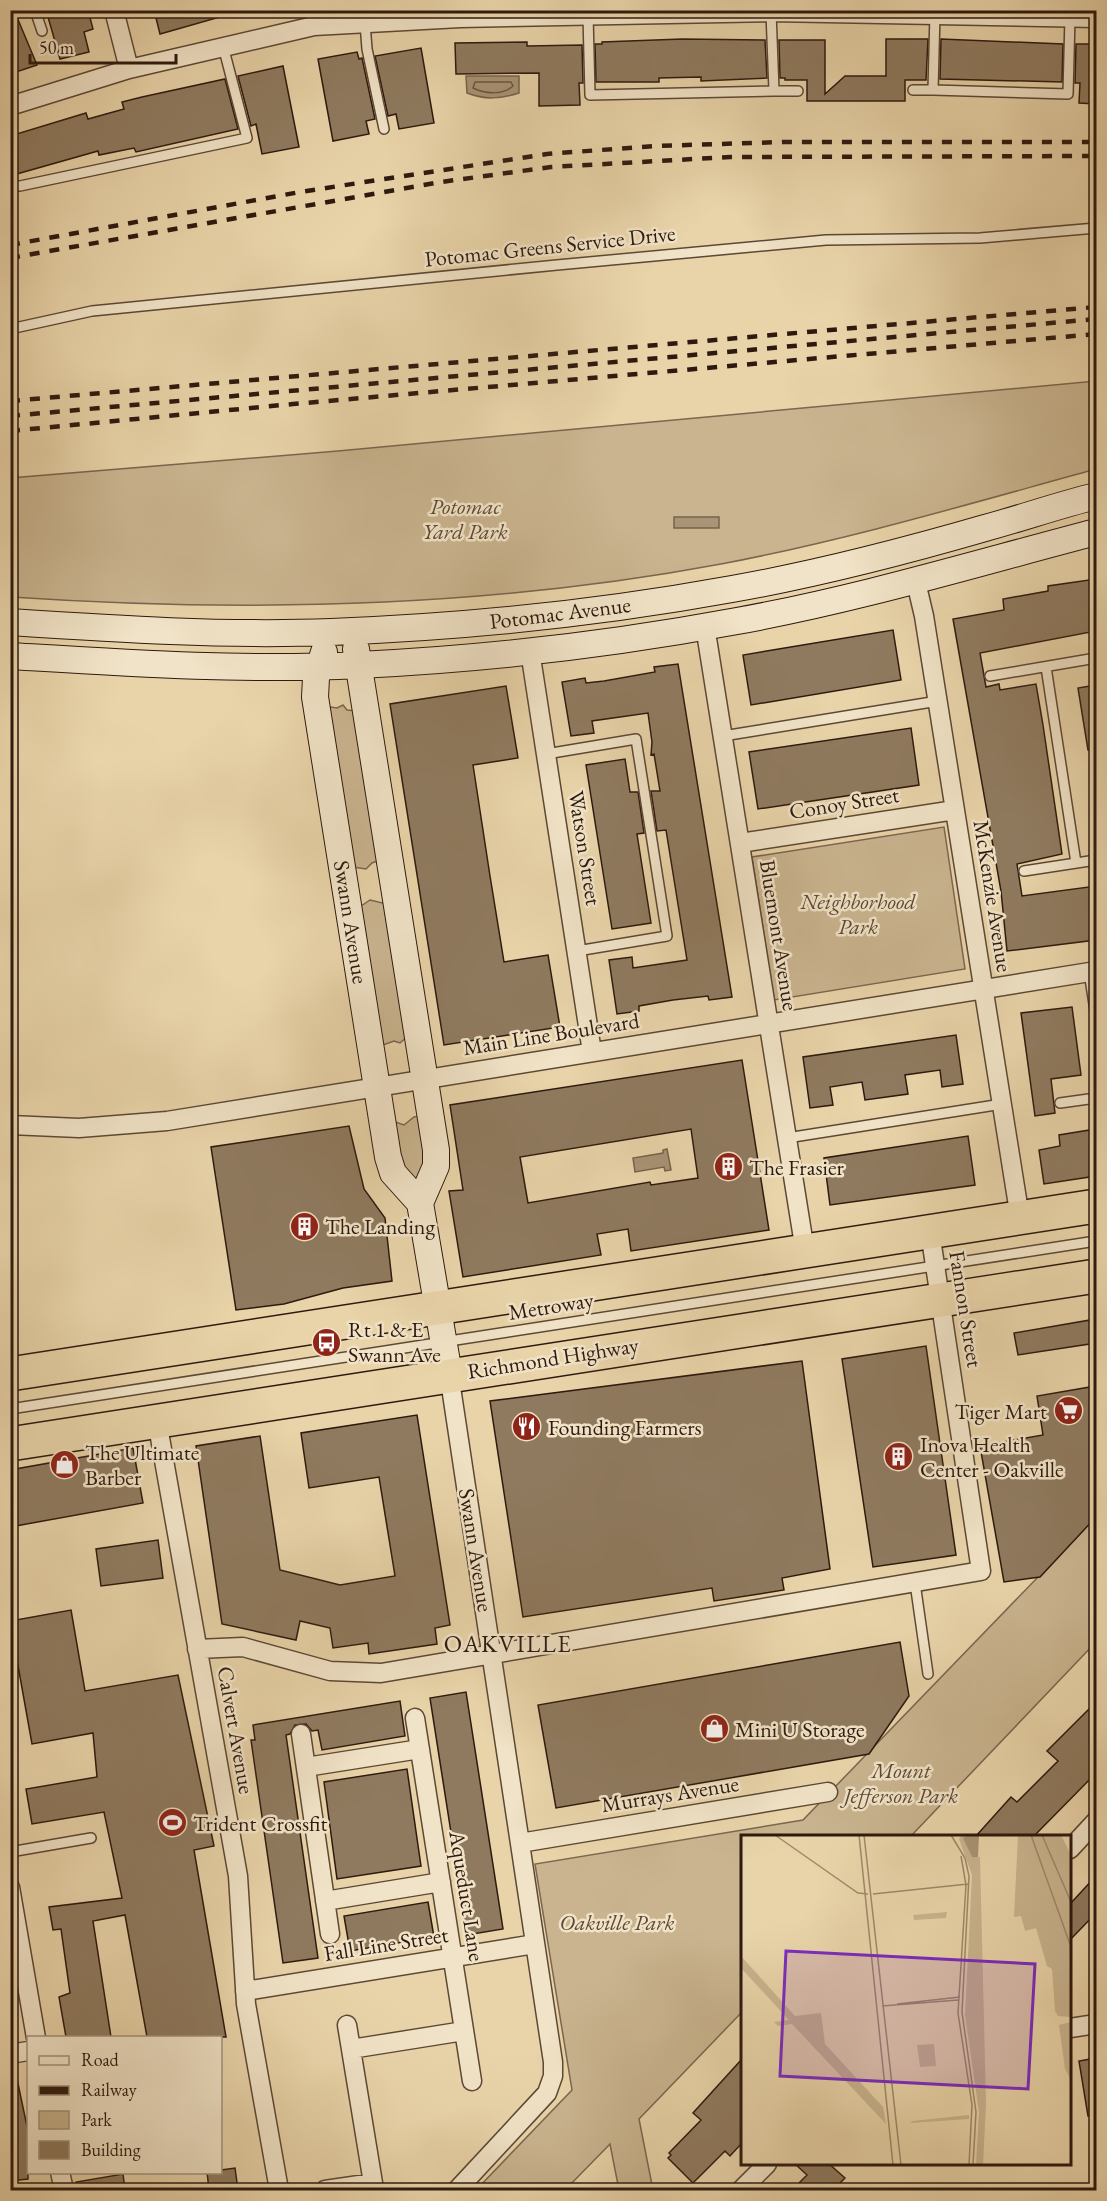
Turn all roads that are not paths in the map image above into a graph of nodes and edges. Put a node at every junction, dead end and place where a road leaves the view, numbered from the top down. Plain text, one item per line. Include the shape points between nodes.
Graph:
1 (35, 10) edge
2 (114, 10) edge
3 (685, 12) edge
4 (771, 12) junction
5 (852, 12) edge
6 (935, 13) junction
7 (1024, 13) edge
8 (460, 14) edge
9 (522, 14) edge
10 (588, 15) junction
11 (390, 16) edge
12 (1070, 17) junction
13 (1096, 18) edge
14 (365, 23) junction
15 (42, 31) dead end
16 (223, 46) junction
17 (129, 69) junction
18 (913, 90) dead end
19 (933, 90) junction
20 (774, 91) junction
21 (798, 91) dead end
22 (10, 106) edge
23 (384, 129) dead end
24 (10, 186) edge
25 (1096, 228) edge
26 (10, 329) edge
27 (1096, 496) edge
28 (1096, 531) edge
29 (916, 582) junction
30 (10, 622) edge
31 (705, 626) junction
32 (355, 631) junction
33 (330, 632) junction
34 (530, 651) junction
35 (10, 656) edge
36 (1096, 658) edge
37 (357, 665) junction
38 (319, 666) junction
39 (1046, 667) junction
40 (990, 676) dead end
41 (938, 701) junction
42 (723, 735) junction
43 (546, 754) junction
44 (955, 810) junction
45 (740, 843) junction
46 (1096, 860) edge
47 (1076, 863) junction
48 (1024, 871) dead end
49 (577, 951) junction
50 (1093, 972) edge
51 (984, 990) junction
52 (1096, 1017) edge
53 (769, 1025) junction
54 (592, 1052) junction
55 (424, 1078) junction
56 (377, 1086) junction
57 (1096, 1098) edge
58 (1060, 1103) dead end
59 (1002, 1104) junction
60 (10, 1125) edge
61 (787, 1138) junction
62 (420, 1203) junction
63 (1096, 1206) edge
64 (1020, 1218) junction
65 (930, 1232) junction
66 (1096, 1241) edge
67 (805, 1251) junction
68 (935, 1266) junction
69 (1096, 1276) edge
70 (940, 1300) junction
71 (438, 1308) junction
72 (444, 1342) junction
73 (10, 1374) edge
74 (449, 1374) junction
75 (10, 1409) edge
76 (157, 1421) junction
77 (10, 1444) edge
78 (915, 1583) junction
79 (197, 1649) junction
80 (491, 1654) junction
81 (928, 1674) dead end
82 (415, 1718) dead end
83 (301, 1734) dead end
84 (420, 1749) junction
85 (306, 1767) junction
86 (828, 1792) dead end
87 (1096, 1821) edge
88 (91, 1838) dead end
89 (520, 1843) junction
90 (1071, 1849) edge
91 (10, 1852) edge
92 (441, 1882) junction
93 (10, 1887) edge
94 (325, 1901) junction
95 (330, 1934) dead end
96 (535, 1944) junction
97 (453, 1958) junction
98 (244, 1990) junction
99 (1096, 2024) edge
100 (347, 2025) dead end
101 (1071, 2028) edge
102 (464, 2031) junction
103 (36, 2036) edge
104 (351, 2049) junction
105 (27, 2052) edge
106 (10, 2054) edge
107 (472, 2080) dead end
108 (765, 2165) edge
109 (60, 2174) edge
110 (64, 2190) edge
111 (279, 2190) edge
112 (325, 2190) edge
113 (457, 2190) edge
114 (741, 2190) edge

1 - 15 lane
2 - 17 street
3 - 4 street
3 - 10 street
4 - 5 street
4 - 20 lane
5 - 6 street
6 - 7 street
6 - 19 lane
7 - 12 street
8 - 9 street
8 - 11 street
9 - 10 street
10 - 20 lane via 590,95
11 - 14 street
12 - 13 street
12 - 19 lane via 1068,94
14 - 16 street via 314,26
14 - 23 lane
16 - 17 street
16 - 24 lane via 247,138
17 - 22 street
18 - 19 lane
20 - 21 lane
25 - 26 lane, Potomac Greens Service Drive via 980,238 826,240 557,265 92,312
27 - 32 street, Potomac Avenue via 904,551 734,589 549,615
28 - 29 street, Potomac Avenue
29 - 31 street, Potomac Avenue
29 - 41 street, McKenzie Avenue
30 - 33 street, Potomac Avenue via 171,631
31 - 34 street, Potomac Avenue
31 - 42 street, Bluemont Avenue
32 - 33 street, Potomac Avenue
32 - 37 street
33 - 38 street, Swann Avenue
34 - 37 street, Potomac Avenue
34 - 43 street, Watson Street
35 - 38 street, Potomac Avenue via 146,664
36 - 39 lane
37 - 38 street, Potomac Avenue
37 - 55 street
38 - 56 street, Swann Avenue via 315,697
39 - 40 lane
39 - 47 lane
41 - 42 lane
41 - 44 street, McKenzie Avenue
42 - 45 street, Bluemont Avenue
43 - 49 street, Watson Street
43 - 49 lane via 636,739 667,936
44 - 45 street, Conoy Street
44 - 51 street, McKenzie Avenue
45 - 53 street, Bluemont Avenue
46 - 47 lane
47 - 48 lane
49 - 54 street, Watson Street
50 - 51 street, Main Line Boulevard
50 - 52 lane
51 - 53 street, Main Line Boulevard
51 - 59 street, McKenzie Avenue
53 - 54 street, Main Line Boulevard
53 - 61 street, Bluemont Avenue
54 - 55 street, Main Line Boulevard
55 - 56 street, Main Line Boulevard
55 - 62 street via 437,1157
56 - 60 street, Main Line Boulevard via 147,1123 79,1128
56 - 62 street, Swann Avenue via 390,1166
57 - 58 lane
59 - 61 lane
59 - 64 street, McKenzie Avenue
61 - 67 street, Bluemont Avenue
62 - 71 street, Swann Avenue
63 - 64 highway
64 - 65 highway
65 - 67 highway
65 - 68 street, Fannon Street
66 - 68 lane, Metroway
67 - 71 highway
68 - 70 street, Fannon Street
68 - 72 lane, Metroway
69 - 70 highway, Richmond Highway
70 - 74 highway, Richmond Highway
70 - 78 street, Fannon Street via 981,1571
71 - 72 street, Swann Avenue
71 - 73 highway
72 - 74 street, Swann Avenue
72 - 75 lane, Metroway
74 - 76 highway, Richmond Highway
74 - 80 street, Swann Avenue
76 - 77 highway, Richmond Highway
76 - 79 street, Calvert Avenue
78 - 80 street
78 - 81 lane
79 - 80 street via 243,1647 330,1671 364,1673
79 - 98 street, Calvert Avenue via 238,1876
80 - 89 street, Swann Avenue
82 - 84 street, Aqueduct Lane
83 - 85 street
84 - 85 street
84 - 92 street, Aqueduct Lane
85 - 94 street
86 - 89 street, Murrays Avenue
87 - 90 street
88 - 91 lane
89 - 96 street, Swann Avenue
92 - 94 street
92 - 97 street, Aqueduct Lane
93 - 103 street
94 - 95 street
96 - 97 street, Fall Line Street
96 - 113 street, Swann Avenue via 553,2076 547,2093
97 - 98 street, Fall Line Street
97 - 102 street, Aqueduct Lane
98 - 111 street, Calvert Avenue
99 - 101 street
100 - 104 street
102 - 104 street
102 - 107 street, Aqueduct Lane
104 - 112 street via 373,2183
105 - 106 street
108 - 114 street
109 - 110 street

